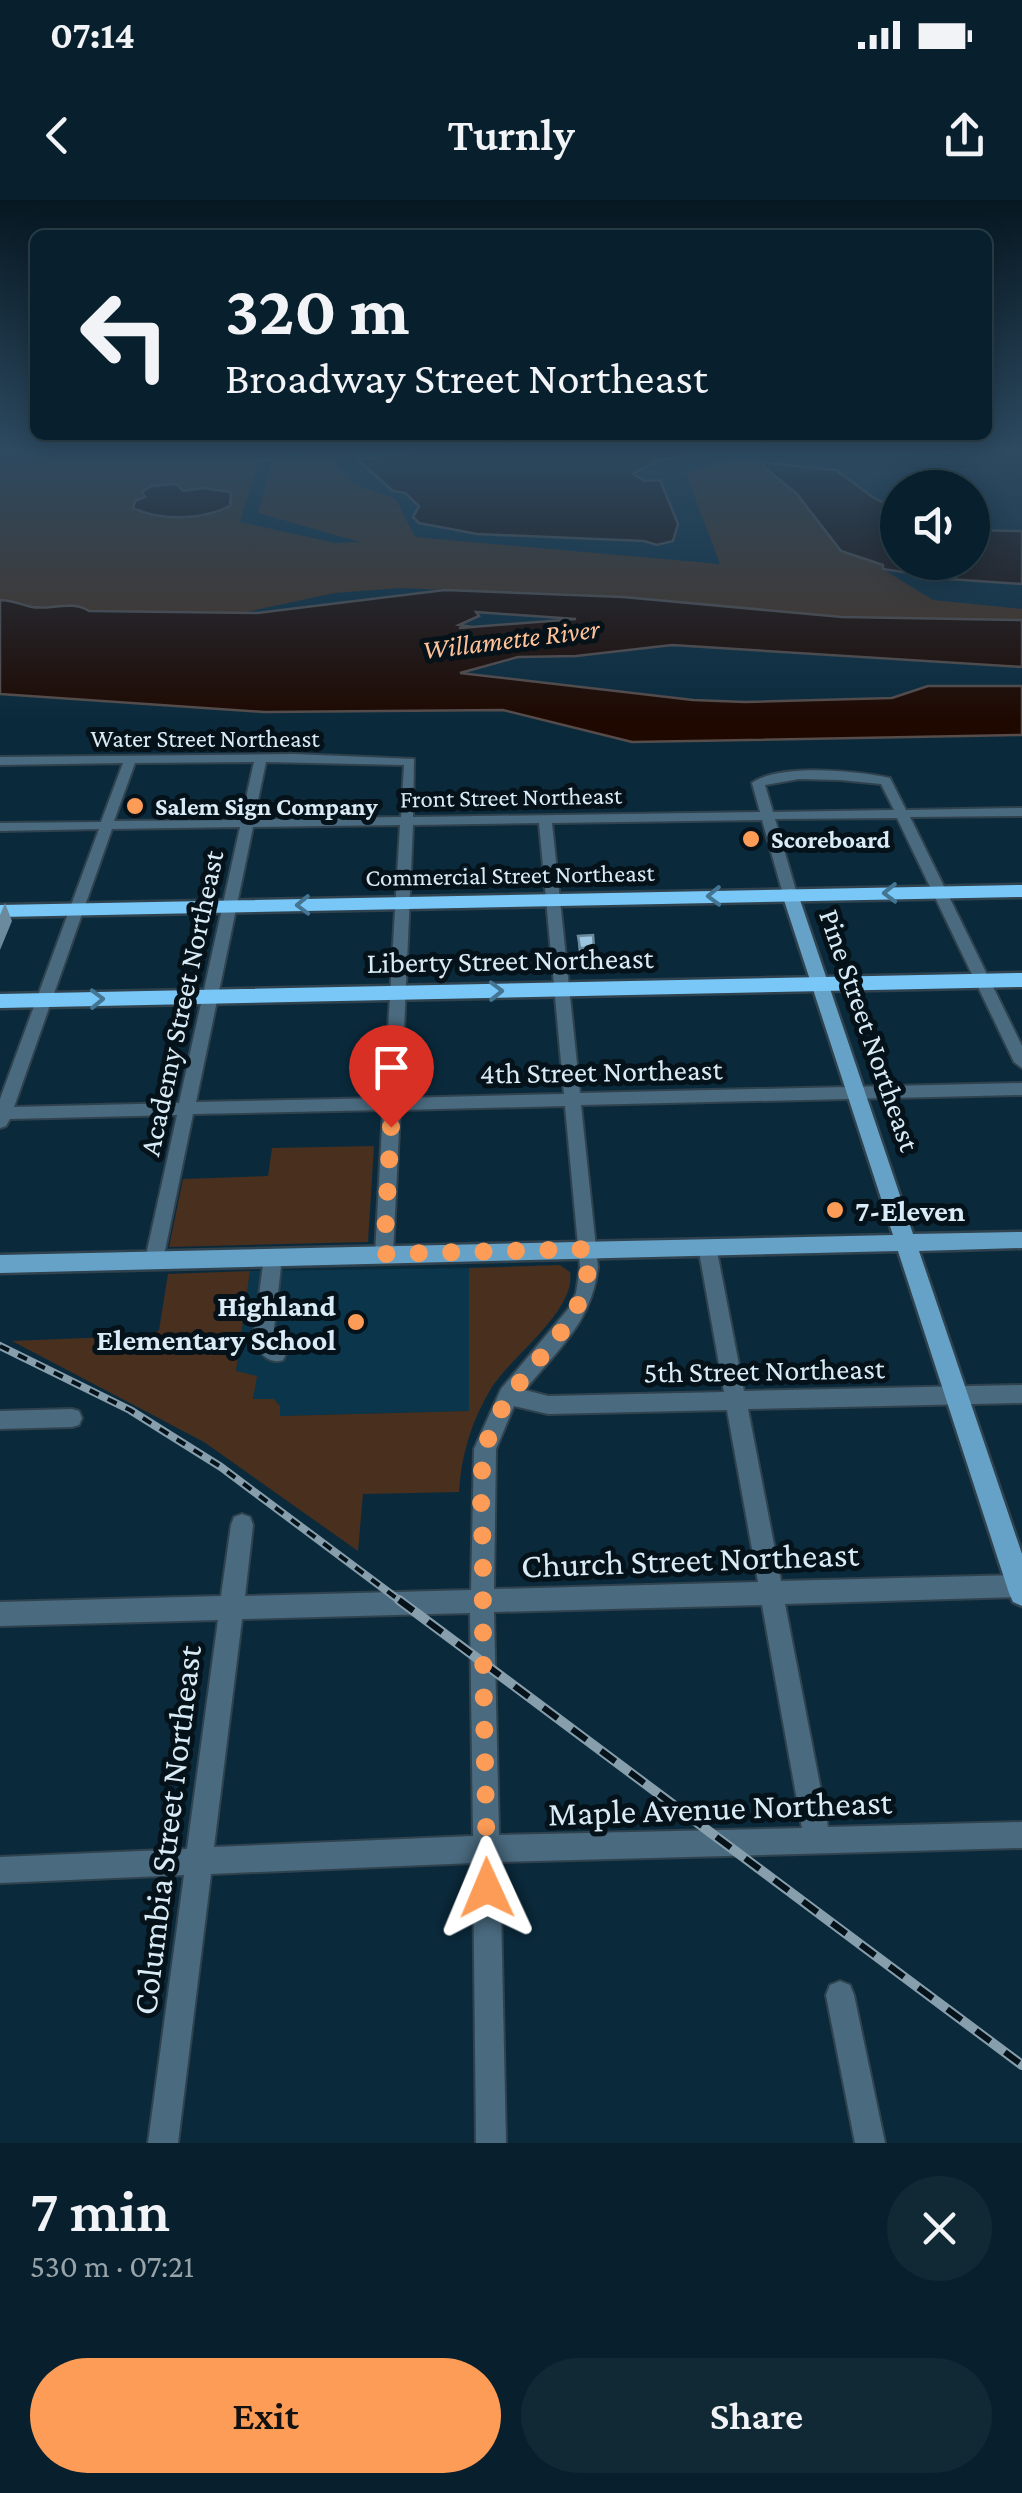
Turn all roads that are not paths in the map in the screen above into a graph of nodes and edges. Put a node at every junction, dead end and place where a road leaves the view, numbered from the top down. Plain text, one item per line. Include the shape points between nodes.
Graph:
1 (262, 758) junction
2 (130, 760) junction
3 (2, 766) edge
4 (1022, 812) edge
5 (903, 814) junction
6 (766, 816) junction
7 (545, 818) junction
8 (405, 821) junction
9 (248, 824) junction
10 (105, 826) junction
11 (0, 827) edge
12 (1022, 890) edge
13 (938, 892) junction
14 (790, 894) junction
15 (552, 900) junction
16 (401, 903) junction
17 (230, 906) junction
18 (76, 909) junction
19 (0, 910) edge
20 (1022, 980) edge
21 (983, 981) junction
22 (820, 984) junction
23 (561, 989) junction
24 (398, 993) junction
25 (210, 997) junction
26 (43, 1000) junction
27 (0, 1001) edge
28 (1022, 1062) edge
29 (1022, 1089) edge
30 (858, 1093) junction
31 (572, 1099) junction
32 (392, 1104) junction
33 (188, 1107) junction
34 (1, 1116) edge
35 (1022, 1240) edge
36 (908, 1243) junction
37 (707, 1246) junction
38 (588, 1249) junction
39 (384, 1254) junction
40 (273, 1257) junction
41 (154, 1260) junction
42 (0, 1264) edge
43 (276, 1354) dead end
44 (1022, 1394) edge
45 (958, 1395) junction
46 (508, 1396) junction
47 (734, 1401) junction
48 (72, 1418) dead end
49 (0, 1420) edge
50 (242, 1526) dead end
51 (1021, 1589) edge
52 (770, 1592) junction
53 (482, 1601) junction
54 (230, 1610) junction
55 (0, 1614) edge
56 (1022, 1835) edge
57 (817, 1840) junction
58 (486, 1849) junction
59 (198, 1864) junction
60 (0, 1870) edge
61 (840, 1995) dead end
62 (163, 2143) edge
63 (492, 2143) edge
64 (870, 2143) edge

1 - 2 street, Water Street Northeast
1 - 8 street, Water Street Northeast via 410,762
1 - 9 street, Academy Street Northeast
2 - 3 street, Water Street Northeast
2 - 10 street
4 - 5 street, Front Street Northeast
5 - 6 street, Front Street Northeast
5 - 6 street, Pine Street Northeast via 886,782 812,775 768,776 757,788
5 - 13 street
6 - 7 street, Front Street Northeast
6 - 14 street, Pine Street Northeast
7 - 8 street, Front Street Northeast
7 - 15 street
8 - 9 street, Front Street Northeast
8 - 16 street
9 - 10 street, Front Street Northeast
9 - 17 street, Academy Street Northeast
10 - 11 street, Front Street Northeast
10 - 18 street
12 - 13 highway, Commercial Street Northeast
13 -> 14 highway, Commercial Street Northeast
13 - 21 street
14 -> 15 highway, Commercial Street Northeast
14 - 22 main road, Pine Street Northeast
15 - 16 highway, Commercial Street Northeast
15 - 23 street
16 -> 17 highway, Commercial Street Northeast
16 - 24 street
17 - 18 highway, Commercial Street Northeast
17 - 25 street, Academy Street Northeast
18 - 19 highway, Commercial Street Northeast
18 - 26 street
20 - 21 highway, Liberty Street Northeast
21 - 22 highway, Liberty Street Northeast
21 - 28 street
22 - 23 highway, Liberty Street Northeast
22 - 30 main road, Pine Street Northeast
24 -> 23 highway, Liberty Street Northeast
23 - 31 street
24 - 25 highway, Liberty Street Northeast
24 - 32 street
26 -> 25 highway, Liberty Street Northeast
25 - 33 street, Academy Street Northeast
26 - 27 highway, Liberty Street Northeast
26 - 34 street
29 - 30 street, 4th Street Northeast
30 - 31 street, 4th Street Northeast
30 - 36 main road, Pine Street Northeast
31 - 32 street, 4th Street Northeast
31 - 38 street
32 - 33 street, 4th Street Northeast
32 - 39 street
33 - 34 street, 4th Street Northeast
33 - 41 street, Academy Street Northeast
35 - 36 main road
36 - 37 main road
36 - 45 main road, Pine Street Northeast
37 - 38 main road
37 - 47 street
38 - 39 main road
38 - 46 street via 588,1278 576,1314
39 - 40 main road
40 - 41 main road
40 - 43 street via 263,1341
41 - 42 main road
44 - 45 street, 5th Street Northeast
45 - 47 street, 5th Street Northeast
45 - 51 main road, Pine Street Northeast
46 - 47 street, 5th Street Northeast via 548,1406
46 - 53 street via 485,1450
47 - 52 street
48 - 49 street
50 - 54 street, Columbia Street Northeast
51 - 52 street, Church Street Northeast
52 - 53 street, Church Street Northeast
52 - 57 street
53 - 54 street, Church Street Northeast
53 - 58 street
54 - 55 street, Church Street Northeast
54 - 59 street, Columbia Street Northeast
56 - 57 street, Maple Avenue Northeast
57 - 58 street, Maple Avenue Northeast
58 - 59 street, Maple Avenue Northeast
58 - 63 street
59 - 60 street, Maple Avenue Northeast
59 - 62 street, Columbia Street Northeast
61 - 64 street

